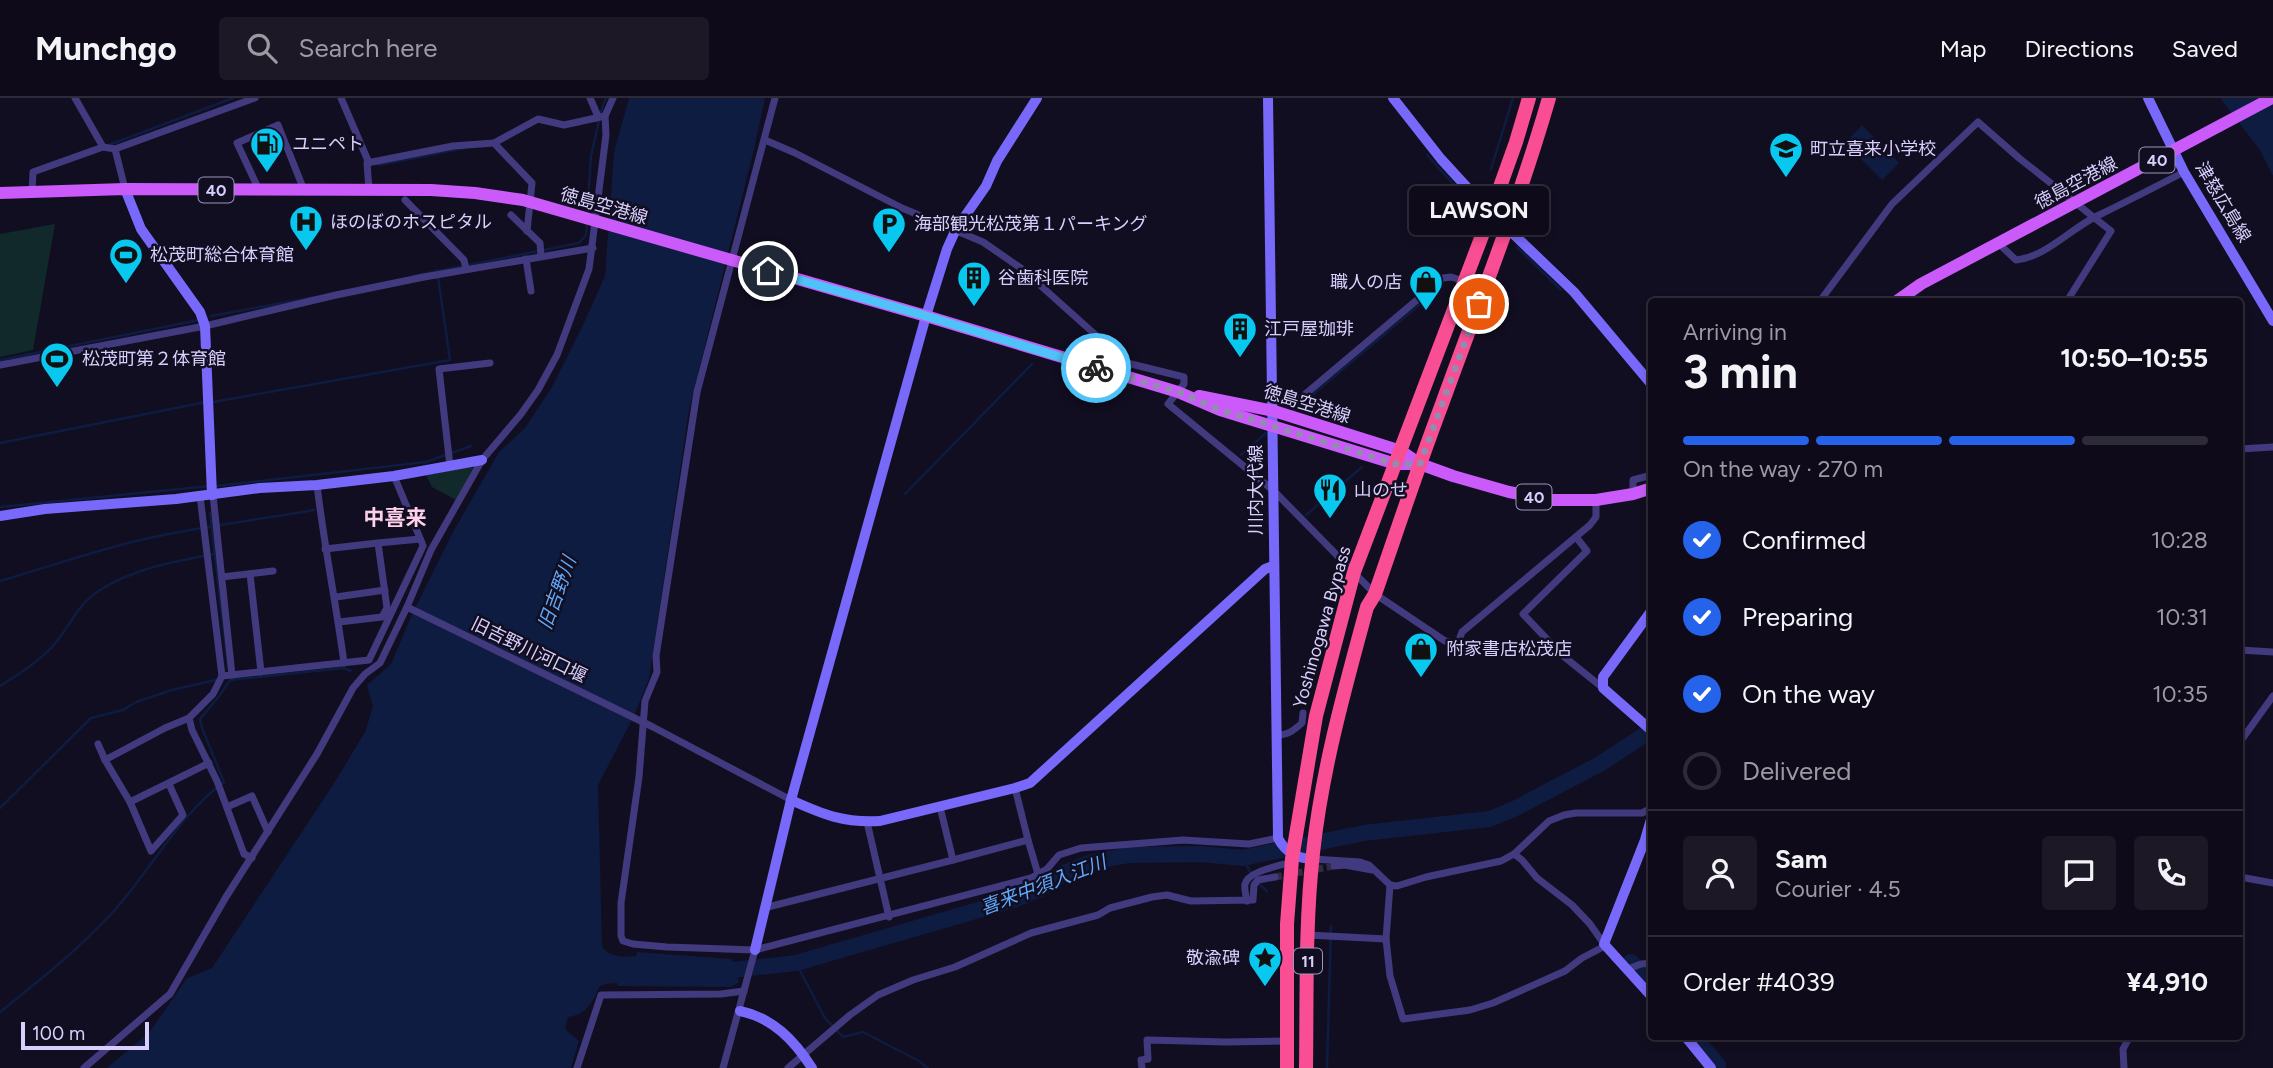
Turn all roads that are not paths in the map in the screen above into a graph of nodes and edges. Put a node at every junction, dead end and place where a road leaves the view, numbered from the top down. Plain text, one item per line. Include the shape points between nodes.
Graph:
1 (75, 98) edge
2 (255, 98) edge
3 (341, 98) edge
4 (590, 98) edge
5 (613, 98) edge
6 (775, 98) edge
7 (1037, 98) edge
8 (1268, 98) edge
9 (1393, 98) edge
10 (1529, 98) edge
11 (1549, 98) edge
12 (2148, 98) edge
13 (2272, 98) edge
14 (601, 117) junction
15 (765, 140) junction
16 (494, 143) junction
17 (103, 148) junction
18 (115, 149) junction
19 (369, 163) junction
20 (2184, 172) junction
21 (125, 189) junction
22 (258, 190) junction
23 (304, 190) junction
24 (369, 190) junction
25 (0, 192) edge
26 (32, 192) junction
27 (405, 200) dead end
28 (1491, 212) junction
29 (511, 215) dead end
30 (2095, 217) junction
31 (1508, 228) junction
32 (956, 229) junction
33 (527, 231) junction
34 (1999, 244) junction
35 (593, 248) junction
36 (541, 256) junction
37 (526, 259) junction
38 (466, 269) junction
39 (1465, 281) junction
40 (531, 291) dead end
41 (1822, 298) edge
42 (1901, 298) edge
43 (2069, 298) edge
44 (926, 316) junction
45 (2273, 321) edge
46 (205, 326) junction
47 (490, 362) dead end
48 (0, 365) edge
49 (1648, 380) edge
50 (1178, 392) junction
51 (1274, 406) junction
52 (1274, 425) junction
53 (2273, 447) edge
54 (2243, 449) edge
55 (1398, 457) junction
56 (482, 460) junction
57 (1420, 464) junction
58 (450, 466) junction
59 (394, 476) junction
60 (1648, 476) edge
61 (317, 485) junction
62 (1648, 489) edge
63 (1274, 491) junction
64 (1633, 494) junction
65 (208, 495) junction
66 (1597, 500) junction
67 (0, 516) edge
68 (1576, 537) junction
69 (378, 543) junction
70 (425, 545) junction
71 (326, 549) junction
72 (1273, 566) junction
73 (273, 571) dead end
74 (1354, 572) junction
75 (250, 575) junction
76 (222, 577) junction
77 (385, 590) junction
78 (1375, 594) junction
79 (336, 597) junction
80 (408, 608) junction
81 (1648, 615) edge
82 (339, 622) junction
83 (1457, 645) junction
84 (1475, 649) dead end
85 (2243, 650) edge
86 (2273, 652) edge
87 (344, 663) junction
88 (261, 672) junction
89 (232, 675) junction
90 (222, 676) junction
91 (1603, 688) junction
92 (2273, 696) edge
93 (1303, 713) dead end
94 (189, 718) junction
95 (639, 721) junction
96 (1648, 727) edge
97 (1277, 735) junction
98 (2243, 738) edge
99 (98, 744) dead end
100 (105, 760) junction
101 (209, 763) junction
102 (169, 784) junction
103 (1015, 788) junction
104 (791, 800) junction
105 (130, 802) junction
106 (227, 807) junction
107 (940, 807) junction
108 (1648, 810) edge
109 (867, 822) junction
110 (1648, 830) edge
111 (268, 832) junction
112 (1028, 840) junction
113 (1279, 841) junction
114 (1514, 853) junction
115 (252, 858) junction
116 (1301, 858) junction
117 (953, 860) junction
118 (1334, 866) tunnel mouth
119 (1376, 871) junction
120 (1038, 874) junction
121 (1275, 877) tunnel mouth
122 (2243, 878) edge
123 (1254, 879) junction
124 (879, 880) junction
125 (2273, 883) edge
126 (1390, 885) junction
127 (764, 908) junction
128 (889, 917) junction
129 (1315, 935) junction
130 (1386, 939) junction
131 (1604, 945) junction
132 (754, 953) junction
133 (1648, 963) edge
134 (1629, 969) junction
135 (745, 989) junction
136 (1648, 992) edge
137 (740, 1011) junction
138 (1688, 1040) edge
139 (2128, 1040) edge
140 (1287, 1041) junction
141 (803, 1054) junction
142 (84, 1068) edge
143 (577, 1068) edge
144 (723, 1068) edge
145 (788, 1068) edge
146 (812, 1068) edge
147 (1142, 1068) edge
148 (1287, 1068) edge
149 (1306, 1068) edge
150 (1712, 1068) edge
151 (2124, 1068) edge

1 - 17 street
2 - 18 street
3 - 19 street
4 - 14 street
5 - 14 street
6 - 15 street
7 - 32 street
8 - 51 street, 川内大代線
9 - 28 street
10 - 28 highway, Yoshinogawa Bypass / 11
11 - 31 highway, Yoshinogawa Bypass / 11
12 - 20 street, 津慈広島線
13 - 34 main road, 徳島空港線 / 40
14 - 16 street via 564,125 538,119
14 - 35 street via 606,135
15 - 32 street via 902,208
15 - 95 street via 697,393 657,673
16 - 19 street via 453,146
16 - 33 street via 532,183
17 - 18 street
17 - 26 street via 33,173
18 - 21 street
19 - 24 street
20 - 30 street
20 - 45 street, 津慈広島線
21 - 22 main road, 徳島空港線 / 40
21 - 26 main road, 徳島空港線 / 40
21 - 46 street via 141,229 201,313
22 - 23 main road, 徳島空港線 / 40
22 - 23 street via 237,143 278,125
23 - 24 main road, 徳島空港線 / 40
24 - 44 main road, 徳島空港線 / 40 via 431,190 523,200
25 - 26 main road, 徳島空港線 / 40
27 - 38 street via 464,260
28 - 31 street
28 - 39 highway, Yoshinogawa Bypass / 11
29 - 33 street
30 - 34 street via 2030,258 2016,260
30 - 41 street via 1978,122 1892,204
30 - 43 street via 2111,231
31 - 49 street via 1574,292
31 - 57 highway, Yoshinogawa Bypass / 11
32 - 44 street
32 - 50 street via 1022,269 1127,363 1184,377
33 - 36 street via 540,243
34 - 42 main road, 徳島空港線 / 40
35 - 36 street
35 - 56 street via 556,355 538,390
36 - 37 street
37 - 38 street
37 - 40 street
38 - 46 street
39 - 51 street via 1443,278 1296,402
39 - 55 highway, Yoshinogawa Bypass / 11
44 - 50 main road, 徳島空港線 / 40
44 - 104 street
46 - 48 street
46 - 65 street
47 - 58 street via 439,369
50 - 51 main road, 徳島空港線 / 40
50 - 52 main road, 徳島空港線 / 40
50 - 63 street via 1168,404
51 - 52 street, 川内大代線
51 - 55 main road, 徳島空港線 / 40
52 - 55 main road, 徳島空港線 / 40
52 - 63 street, 川内大代線
53 - 54 street
55 - 57 main road, 徳島空港線 / 40
55 - 74 highway, Yoshinogawa Bypass / 11
56 - 58 street
56 - 70 street
57 - 66 main road, 徳島空港線 / 40 via 1509,492 1552,500
57 - 78 highway, Yoshinogawa Bypass / 11
58 - 59 street
59 - 61 street
59 - 70 street
60 - 64 street via 1633,480
61 - 65 street
61 - 71 street
62 - 64 main road, 徳島空港線 / 40
63 - 72 street, 川内大代線
63 - 74 street
64 - 66 main road, 徳島空港線 / 40
65 - 67 street
65 - 76 street
65 - 90 street
66 - 68 street via 1596,517
68 - 83 street via 1462,632
68 - 91 street via 1587,551 1523,614 1562,655
69 - 70 street
69 - 71 street
69 - 77 street
70 - 80 street
70 - 87 street via 369,660
71 - 79 street
72 - 97 street, 川内大代線
72 - 103 street via 1200,625 1041,775
73 - 75 street
74 - 78 street
74 - 116 highway, Yoshinogawa Bypass / 11 via 1316,716 1302,794
75 - 76 street
75 - 88 street
76 - 89 street
77 - 79 street
77 - 82 street via 387,608 382,617
78 - 83 street
78 - 116 highway, Yoshinogawa Bypass / 11 via 1367,607 1336,720 1322,797
79 - 82 street
80 - 95 street, 旧吉野川河口堰
80 - 111 street via 380,663 354,688
81 - 91 street via 1603,677
82 - 87 street
83 - 84 street
85 - 86 street
87 - 88 street
88 - 89 street
89 - 90 street
90 - 94 street via 213,694
91 - 96 street
92 - 98 street
93 - 97 street via 1296,729
94 - 100 street
94 - 101 street
95 - 104 street, 旧吉野川河口堰
95 - 132 street via 639,777 621,903 621,936 632,944
97 - 113 street, 川内大代線
99 - 100 street
100 - 105 street
101 - 102 street
101 - 106 street
102 - 105 street
102 - 105 street via 183,815 151,851
103 - 107 street
103 - 112 street
104 - 109 street via 832,818
104 - 127 street
106 - 111 street via 252,796
106 - 115 street via 244,854
107 - 109 street
107 - 117 street
108 - 114 street via 1564,815 1549,821
109 - 124 street
110 - 131 street
111 - 115 street
112 - 117 street
112 - 120 street
113 - 116 street
113 - 120 street via 1183,840 1081,848 1059,855
114 - 126 street via 1501,861
114 - 131 street via 1572,905
115 - 142 street via 170,994
116 - 119 street via 1360,862
116 - 123 street
116 - 129 highway, Yoshinogawa Bypass / 11
116 - 140 highway, Yoshinogawa Bypass / 11 via 1287,923
117 - 124 street
118 - 119 street
119 - 126 street
120 - 128 street
121 - 123 street
122 - 125 street
123 - 141 street via 1253,900 1152,897 1031,933 878,995
124 - 127 street
124 - 128 street
126 - 130 street
127 - 132 street
128 - 132 street
129 - 130 street
129 - 149 highway, Yoshinogawa Bypass / 11
130 - 131 street via 1390,976 1403,1019 1493,1003 1565,971
131 - 134 street
132 - 135 street
133 - 134 street
134 - 136 street
135 - 137 street
135 - 143 street via 721,994 601,995
137 - 141 street via 769,1021
137 - 144 street
138 - 150 street
139 - 151 street via 2123,1049
140 - 147 street via 1147,1040 1148,1059 1141,1060
140 - 148 highway, Yoshinogawa Bypass / 11
141 - 145 street
141 - 146 street

